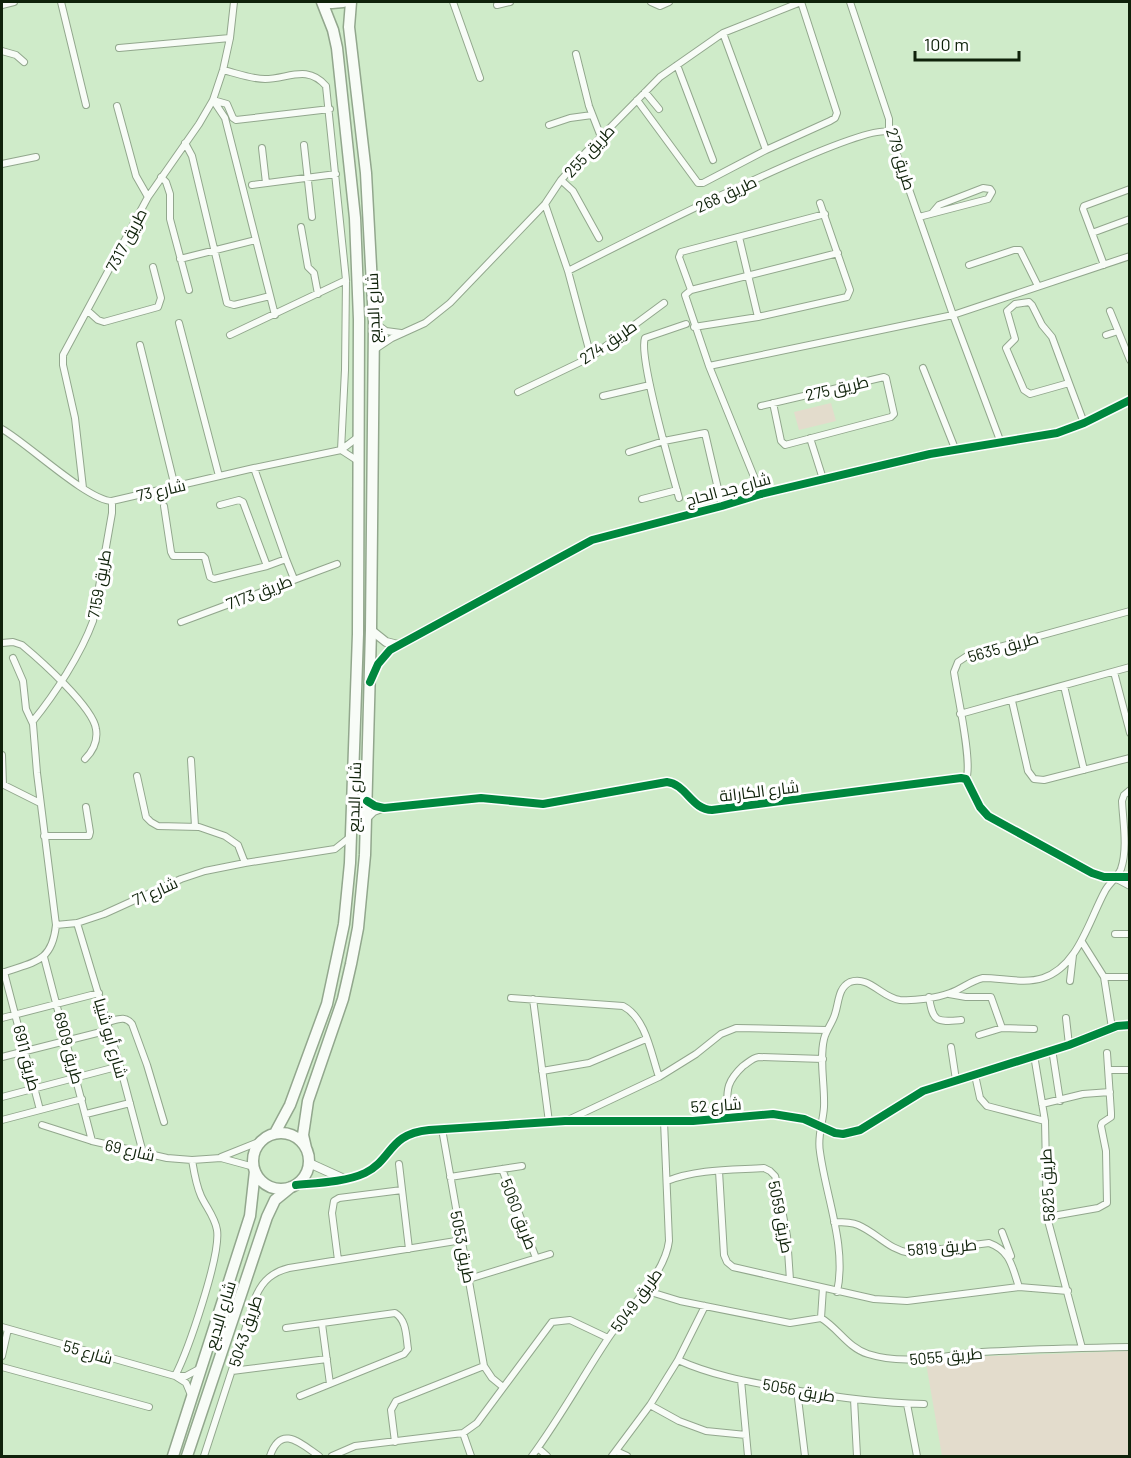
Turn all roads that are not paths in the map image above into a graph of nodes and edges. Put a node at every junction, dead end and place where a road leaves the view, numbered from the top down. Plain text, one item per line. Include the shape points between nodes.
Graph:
1 (14, 2) edge
2 (61, 2) edge
3 (234, 2) edge
4 (323, 2) edge
5 (343, 2) edge
6 (351, 2) edge
7 (453, 2) edge
8 (510, 2) edge
9 (651, 2) edge
10 (669, 2) edge
11 (801, 2) edge
12 (850, 2) edge
13 (497, 4) dead end
14 (2, 5) edge
15 (723, 33) junction
16 (230, 38) junction
17 (119, 48) dead end
18 (2, 51) edge
19 (576, 54) dead end
20 (24, 62) dead end
21 (677, 65) junction
22 (223, 70) junction
23 (480, 78) dead end
24 (645, 92) junction
25 (213, 100) junction
26 (637, 100) junction
27 (86, 105) dead end
28 (117, 106) dead end
29 (330, 109) junction
30 (660, 109) dead end
31 (592, 115) junction
32 (549, 125) dead end
33 (889, 132) junction
34 (601, 137) junction
35 (185, 143) junction
36 (304, 146) dead end
37 (262, 148) dead end
38 (766, 150) junction
39 (36, 157) dead end
40 (713, 160) dead end
41 (2, 164) edge
42 (336, 174) junction
43 (161, 177) junction
44 (308, 178) junction
45 (561, 180) junction
46 (266, 183) junction
47 (252, 185) dead end
48 (1130, 189) edge
49 (975, 191) junction
50 (148, 197) junction
51 (951, 201) junction
52 (980, 201) junction
53 (820, 203) dead end
54 (545, 204) junction
55 (953, 209) junction
56 (933, 212) junction
57 (825, 214) junction
58 (312, 217) dead end
59 (919, 217) junction
60 (1130, 219) edge
61 (301, 227) dead end
62 (1092, 233) junction
63 (739, 237) junction
64 (598, 238) dead end
65 (256, 240) junction
66 (215, 250) junction
67 (838, 253) junction
68 (1130, 256) edge
69 (180, 259) junction
70 (969, 265) dead end
71 (1104, 265) junction
72 (153, 267) dead end
73 (568, 271) junction
74 (748, 276) junction
75 (346, 280) junction
76 (1038, 286) junction
77 (189, 290) dead end
78 (691, 290) junction
79 (318, 294) junction
80 (270, 296) junction
81 (664, 303) dead end
82 (88, 311) junction
83 (1110, 311) dead end
84 (275, 315) junction
85 (953, 315) junction
86 (758, 317) junction
87 (374, 322) junction
88 (179, 323) dead end
89 (686, 324) dead end
90 (694, 327) junction
91 (1118, 331) junction
92 (401, 333) junction
93 (231, 335) dead end
94 (1106, 336) dead end
95 (140, 345) dead end
96 (374, 350) junction
97 (591, 357) junction
98 (1130, 360) edge
99 (709, 366) junction
100 (923, 368) dead end
101 (1069, 383) junction
102 (650, 386) junction
103 (518, 392) dead end
104 (603, 396) dead end
105 (1130, 400) edge
106 (772, 403) junction
107 (761, 406) dead end
108 (1084, 423) junction
109 (2, 432) edge
110 (359, 435) junction
111 (810, 438) junction
112 (664, 441) junction
113 (1001, 442) junction
114 (341, 450) junction
115 (956, 451) junction
116 (628, 452) dead end
117 (359, 463) junction
118 (254, 468) junction
119 (219, 476) junction
120 (823, 479) junction
121 (175, 487) junction
122 (83, 488) junction
123 (677, 490) junction
124 (761, 494) junction
125 (679, 498) dead end
126 (642, 500) dead end
127 (112, 501) junction
128 (220, 505) dead end
129 (164, 506) dead end
130 (722, 506) junction
131 (286, 559) junction
132 (337, 564) dead end
133 (267, 566) junction
134 (294, 579) junction
135 (1130, 611) edge
136 (182, 622) dead end
137 (371, 630) junction
138 (2, 643) edge
139 (398, 645) junction
140 (13, 658) dead end
141 (1130, 668) edge
142 (1114, 672) junction
143 (62, 681) junction
144 (370, 681) junction
145 (1064, 686) junction
146 (1012, 701) junction
147 (960, 714) junction
148 (33, 721) junction
149 (1130, 733) edge
150 (2, 755) edge
151 (1130, 758) edge
152 (85, 759) dead end
153 (190, 760) dead end
154 (1084, 770) junction
155 (137, 776) dead end
156 (966, 779) junction
157 (2, 784) edge
158 (1130, 790) edge
159 (367, 801) junction
160 (40, 803) junction
161 (86, 807) dead end
162 (384, 808) junction
163 (366, 820) junction
164 (195, 826) junction
165 (351, 835) junction
166 (44, 836) junction
167 (335, 849) junction
168 (244, 863) junction
169 (350, 863) junction
170 (1130, 877) edge
171 (1114, 878) junction
172 (1130, 886) edge
173 (77, 923) junction
174 (56, 925) junction
175 (1114, 934) dead end
176 (1130, 934) edge
177 (1082, 942) junction
178 (1073, 955) junction
179 (44, 957) junction
180 (3, 972) edge
181 (1130, 977) edge
182 (1104, 978) junction
183 (1070, 981) dead end
184 (99, 993) junction
185 (949, 994) junction
186 (511, 998) dead end
187 (929, 998) junction
188 (533, 999) junction
189 (57, 1004) junction
190 (16, 1014) junction
191 (2, 1018) edge
192 (1066, 1018) dead end
193 (961, 1020) dead end
194 (107, 1022) junction
195 (1130, 1025) edge
196 (1002, 1028) junction
197 (1112, 1028) junction
198 (1034, 1029) dead end
199 (110, 1030) junction
200 (827, 1030) junction
201 (979, 1035) dead end
202 (646, 1039) junction
203 (68, 1041) junction
204 (1069, 1045) junction
205 (951, 1047) dead end
206 (1052, 1049) junction
207 (25, 1052) junction
208 (1107, 1053) dead end
209 (1034, 1054) junction
210 (2, 1058) edge
211 (823, 1059) junction
212 (120, 1066) junction
213 (1130, 1070) edge
214 (542, 1071) junction
215 (1109, 1071) junction
216 (975, 1075) junction
217 (76, 1076) junction
218 (659, 1077) junction
219 (956, 1080) junction
220 (35, 1088) junction
221 (1110, 1092) junction
222 (2, 1097) edge
223 (82, 1099) junction
224 (1060, 1101) junction
225 (130, 1103) junction
226 (1042, 1104) junction
227 (40, 1110) junction
228 (86, 1114) junction
229 (727, 1118) junction
230 (2, 1120) edge
231 (565, 1121) junction
232 (664, 1121) junction
233 (1045, 1121) junction
234 (164, 1122) dead end
235 (549, 1122) junction
236 (42, 1125) dead end
237 (820, 1126) junction
238 (441, 1129) junction
239 (275, 1133) junction
240 (92, 1141) junction
241 (261, 1141) junction
242 (306, 1148) junction
243 (143, 1153) junction
244 (220, 1158) junction
245 (192, 1160) junction
246 (309, 1163) junction
247 (399, 1164) dead end
248 (522, 1166) dead end
249 (254, 1169) junction
250 (502, 1169) junction
251 (719, 1171) junction
252 (450, 1177) junction
253 (344, 1178) junction
254 (667, 1181) junction
255 (293, 1186) junction
256 (402, 1190) junction
257 (1047, 1217) junction
258 (834, 1222) junction
259 (1002, 1232) dead end
260 (462, 1240) junction
261 (409, 1249) junction
262 (550, 1254) dead end
263 (536, 1258) junction
264 (338, 1260) junction
265 (470, 1279) junction
266 (790, 1280) junction
267 (1021, 1287) junction
268 (824, 1288) junction
269 (644, 1290) junction
270 (1068, 1291) junction
271 (837, 1292) junction
272 (705, 1306) junction
273 (821, 1318) junction
274 (322, 1324) junction
275 (5, 1328) edge
276 (286, 1328) dead end
277 (608, 1338) junction
278 (1130, 1347) edge
279 (1082, 1348) junction
280 (2, 1356) edge
281 (327, 1359) junction
282 (678, 1360) junction
283 (204, 1365) junction
284 (2, 1366) edge
285 (484, 1366) junction
286 (232, 1371) junction
287 (175, 1376) junction
288 (741, 1380) junction
289 (330, 1384) junction
290 (503, 1388) junction
291 (797, 1390) junction
292 (300, 1396) dead end
293 (193, 1398) junction
294 (854, 1400) junction
295 (907, 1404) junction
296 (924, 1404) dead end
297 (650, 1405) junction
298 (149, 1407) dead end
299 (463, 1433) junction
300 (746, 1436) junction
301 (395, 1442) junction
302 (538, 1448) junction
303 (614, 1454) edge
304 (173, 1456) edge
305 (187, 1456) edge
306 (204, 1456) edge
307 (270, 1456) edge
308 (319, 1456) edge
309 (332, 1456) edge
310 (471, 1456) edge
311 (532, 1456) edge
312 (547, 1456) edge
313 (627, 1456) edge
314 (748, 1456) edge
315 (805, 1456) edge
316 (857, 1456) edge
317 (917, 1456) edge

1 - 14 street
2 - 27 street
3 - 16 street, طريق 7317
4 - 5 main road
4 - 110 main road, شارع البديع via 337,48 355,218
6 - 87 main road, شارع البديع via 349,27 366,173
7 - 23 street
8 - 13 street
9 - 10 street via 660,6
11 - 15 street, طريق 255
11 - 38 street via 837,113 830,121
12 - 33 street, طريق 279 via 889,119
15 - 21 street, طريق 255
15 - 38 street
16 - 17 street
16 - 22 street, طريق 7317
18 - 20 street
19 - 31 street
21 - 24 street, طريق 255
21 - 40 street
22 - 25 street, طريق 7317
22 - 29 street via 258,79 290,74 313,76 326,86
24 - 26 street, طريق 255
24 - 30 street
25 - 29 street via 225,103 236,120
25 - 35 street, طريق 7317
25 - 65 street via 225,118
26 - 34 street, طريق 255
26 - 38 street via 698,183
28 - 50 street via 135,176
29 - 42 street
31 - 32 street
31 - 34 street
33 - 59 street, طريق 279
33 - 73 street, طريق 268 via 870,132 833,146
34 - 45 street, طريق 255
35 - 43 street, طريق 7317
35 - 66 street via 192,156
36 - 44 street
37 - 46 street
39 - 41 street
42 - 44 street
42 - 75 street
43 - 50 street, طريق 7317
43 - 69 street via 170,194 169,216
44 - 46 street
44 - 58 street
45 - 54 street, طريق 255
45 - 64 street via 573,191
46 - 47 street
48 - 62 street via 1084,206
49 - 51 street
49 - 52 street
49 - 52 street via 987,187 992,192 988,199
50 - 82 street, طريق 7317
51 - 55 street
51 - 56 street
52 - 55 street
53 - 57 street
54 - 73 street
54 - 92 street, طريق 255 via 438,314
55 - 56 street
56 - 59 street
57 - 63 street
57 - 67 street
59 - 85 street, طريق 279
60 - 62 street
61 - 79 street via 308,267 314,273
62 - 71 street
63 - 74 street
63 - 78 street via 679,254
65 - 66 street
65 - 80 street
66 - 69 street
66 - 80 street via 229,305
67 - 74 street
67 - 86 street via 850,290 847,297
68 - 71 street
69 - 77 street
70 - 76 street via 1020,250
71 - 76 street
72 - 82 street via 161,298 158,306 104,322
73 - 97 street
74 - 78 street
74 - 86 street
75 - 79 street
75 - 114 street
76 - 85 street
78 - 90 street via 685,295
79 - 84 street
80 - 84 street
81 - 97 street, طريق 274
82 - 122 street, طريق 7317 via 62,360 75,418
83 - 91 street
84 - 93 street
85 - 99 street
85 - 113 street, طريق 279
86 - 90 street
87 - 92 street via 386,331
87 - 96 main road, شارع البديع
88 - 119 street
89 - 102 street via 645,338
90 - 99 street
91 - 94 street
91 - 98 street
92 - 96 street, طريق 255
95 - 121 street
96 - 137 main road, شارع البديع
97 - 103 street, طريق 274
99 - 124 street
100 - 115 street
101 - 101 street via 1025,392 1006,348 1015,339 1007,315 1010,307 1024,302 1032,305 1053,337
101 - 108 street
102 - 104 street
102 - 112 street
105 - 108 street, شارع جد الحاج
106 - 107 street, طريق 275
106 - 111 street, طريق 275 via 782,444
106 - 111 street, طريق 275 via 886,378 893,416
108 - 113 street, شارع جد الحاج via 1058,433
109 - 122 street
110 - 114 street, شارع 73
110 - 117 main road, شارع البديع
111 - 120 street
112 - 116 street
112 - 123 street
112 - 130 street via 705,433
113 - 115 street, شارع جد الحاج
114 - 117 street
114 - 118 street, شارع 73
115 - 120 street, شارع جد الحاج
117 - 165 main road, شارع البديع
118 - 119 street, شارع 73
118 - 131 street
119 - 121 street, شارع 73
120 - 124 street, شارع جد الحاج
121 - 127 street, شارع 73
122 - 127 street via 102,500
123 - 125 street
123 - 126 street
124 - 130 street, شارع جد الحاج
127 - 143 street, طريق 7159 via 93,621
128 - 133 street via 243,502
129 - 133 street via 173,556 203,556 214,579
130 - 139 street, شارع جد الحاج via 584,543
131 - 133 street
131 - 134 street
132 - 134 street, طريق 7173
134 - 136 street, طريق 7173
135 - 147 street, طريق 5635 via 962,658 954,672
137 - 139 street via 386,642
137 - 144 main road, شارع البديع
138 - 143 street via 22,645
139 - 144 street, شارع جد الحاج via 383,657
140 - 148 street via 23,681 26,709
141 - 142 street
142 - 145 street
142 - 149 street
143 - 148 street, طريق 7159
143 - 152 street via 89,713 96,728 96,742
144 - 159 main road, شارع البديع
145 - 146 street
145 - 154 street
146 - 147 street
146 - 154 street via 1028,771 1034,779
147 - 156 street, طريق 5635 via 968,759
148 - 160 street
150 - 157 street
151 - 154 street
153 - 164 street
155 - 164 street via 146,817 151,822 158,826
156 - 162 street, شارع الكارانة via 712,810 700,808 675,784 667,782 543,804 481,798
156 - 171 street via 988,816 1092,873
157 - 160 street
158 - 171 street via 1122,801 1124,852
159 - 162 street, شارع الكارانة
159 - 163 main road, شارع البديع
160 - 166 street
161 - 166 street via 88,836
162 - 163 street, شارع الكارانة
163 - 242 main road, شارع البديع via 362,891 351,964 308,1101 303,1135
164 - 168 street via 233,841
165 - 167 street
165 - 169 main road, شارع البديع
166 - 174 street
167 - 168 street, شارع 71
167 - 169 street
168 - 173 street, شارع 71 via 189,876
169 - 239 main road, شارع البديع via 344,924 327,1004 290,1105
170 - 171 street
171 - 172 street
171 - 177 street
173 - 174 street, شارع 71
173 - 184 street, شارع أبو شيبا
174 - 179 street via 53,942
175 - 176 street
177 - 178 street
177 - 182 street
178 - 183 street
178 - 185 street via 1055,972 1037,980 975,980
179 - 180 street
179 - 189 street, طريق 6909
180 - 190 street, طريق 6911
181 - 182 street
182 - 197 street
184 - 189 street
184 - 194 street, شارع أبو شيبا
185 - 187 street
185 - 196 street via 991,997
186 - 188 street
187 - 193 street via 936,1019
187 - 200 street via 894,999 867,982 853,981 842,989
188 - 202 street via 623,1006 638,1017
188 - 214 street
189 - 190 street
189 - 203 street, طريق 6909
190 - 191 street
190 - 207 street, طريق 6911
192 - 204 street
194 - 199 street, شارع أبو شيبا
194 - 234 street via 123,1018 132,1024
195 - 197 street, شارع 52
196 - 198 street
196 - 201 street
197 - 204 street, شارع 52
199 - 203 street
199 - 212 street, شارع أبو شيبا
200 - 211 street
200 - 218 street via 728,1030
202 - 214 street via 589,1063
202 - 218 street
203 - 207 street
203 - 217 street, طريق 6909
204 - 206 street, شارع 52
205 - 219 street
206 - 209 street, شارع 52
206 - 224 street
207 - 210 street
207 - 220 street, طريق 6911
208 - 215 street
209 - 216 street, شارع 52
209 - 226 street, طريق 5825
211 - 229 street via 752,1059 729,1083
211 - 237 street via 824,1107
212 - 217 street
212 - 225 street, شارع أبو شيبا
213 - 215 street
214 - 235 street
215 - 221 street
216 - 219 street, شارع 52
216 - 233 street via 980,1098 987,1106
217 - 220 street
217 - 223 street, طريق 6909
218 - 231 street
219 - 237 street, شارع 52 via 912,1096 860,1131 843,1134
220 - 222 street
220 - 227 street, طريق 6911
221 - 224 street
221 - 257 street via 1111,1117 1101,1126 1106,1151 1107,1203
223 - 227 street
223 - 228 street, طريق 6909
224 - 226 street
225 - 228 street
225 - 243 street, شارع أبو شيبا
226 - 233 street, طريق 5825
227 - 230 street
228 - 240 street, طريق 6909
229 - 232 street, شارع 52
229 - 237 street, شارع 52 via 773,1114
231 - 232 street, شارع 52
231 - 235 street, شارع 52
232 - 254 street, طريق 5049
233 - 257 street, طريق 5825
235 - 238 street, شارع 52
236 - 240 street, شارع 69
237 - 258 street via 820,1154
238 - 252 street, طريق 5053
238 - 253 street, شارع 52 via 408,1134 371,1169
239 - 241 main road
239 - 242 main road via 293,1135
240 - 243 street, شارع 69
241 - 244 street, شارع 69
241 - 249 main road via 253,1158
242 - 246 main road
243 - 245 street, شارع 69
244 - 245 street, شارع 69
244 - 249 street, شارع 69
245 - 287 street via 218,1239 193,1330
246 - 253 street
246 - 255 main road via 305,1175
247 - 256 street
248 - 250 street, طريق 5060
249 - 255 main road via 259,1179 274,1188
249 - 283 main road, شارع البديع via 250,1216
250 - 252 street, طريق 5060
250 - 263 street, طريق 5060
251 - 254 street, طريق 5059 via 687,1174
251 - 266 street, طريق 5059 via 727,1262 733,1267
251 - 266 street, طريق 5059 via 764,1168 775,1176 787,1236
252 - 260 street, طريق 5053
253 - 255 street, شارع 52
254 - 269 street, طريق 5049 via 668,1248
255 - 305 main road, شارع البديع via 275,1200 267,1217
256 - 261 street
256 - 264 street via 334,1201
257 - 270 street, طريق 5825
258 - 267 street, طريق 5819 via 861,1226 902,1252 998,1246 1006,1253
258 - 271 street via 840,1274
259 - 267 street
260 - 261 street, طريق 5043
260 - 265 street, طريق 5053
261 - 264 street, طريق 5043
262 - 263 street, طريق 5060
263 - 265 street, طريق 5060
264 - 286 street, طريق 5043 via 272,1274 260,1288
265 - 285 street, طريق 5053
266 - 268 street, طريق 5059
267 - 270 street
267 - 271 street, طريق 5059 via 907,1301
268 - 271 street, طريق 5059
268 - 273 street
269 - 272 street
269 - 277 street, طريق 5049
270 - 279 street, طريق 5825
272 - 273 street via 790,1323
272 - 282 street
273 - 279 street, طريق 5055 via 859,1350 891,1358
274 - 276 street
274 - 281 street
274 - 289 street via 395,1313 402,1318 407,1346 405,1354
275 - 280 street
275 - 287 street, شارع 55
277 - 290 street via 570,1320 552,1322
277 - 302 street, طريق 5049
278 - 279 street, طريق 5055
281 - 286 street
281 - 289 street
282 - 288 street, طريق 5056 via 699,1370
282 - 297 street
283 - 287 street via 190,1374
283 - 293 main road, شارع البديع
284 - 298 street
285 - 290 street
285 - 301 street via 396,1401 391,1410
286 - 306 street, طريق 5043
287 - 293 street via 186,1383
288 - 291 street, طريق 5056
288 - 300 street
289 - 292 street
290 - 299 street via 477,1423
291 - 294 street, طريق 5056
291 - 315 street
293 - 304 main road, شارع البديع
294 - 295 street, طريق 5056
294 - 316 street
295 - 296 street, طريق 5056
295 - 317 street
297 - 300 street via 706,1431
297 - 303 street
299 - 301 street
299 - 310 street
300 - 314 street
301 - 309 street via 355,1446
302 - 311 street, طريق 5049
302 - 312 street
303 - 313 street
307 - 308 street via 283,1438 291,1438

